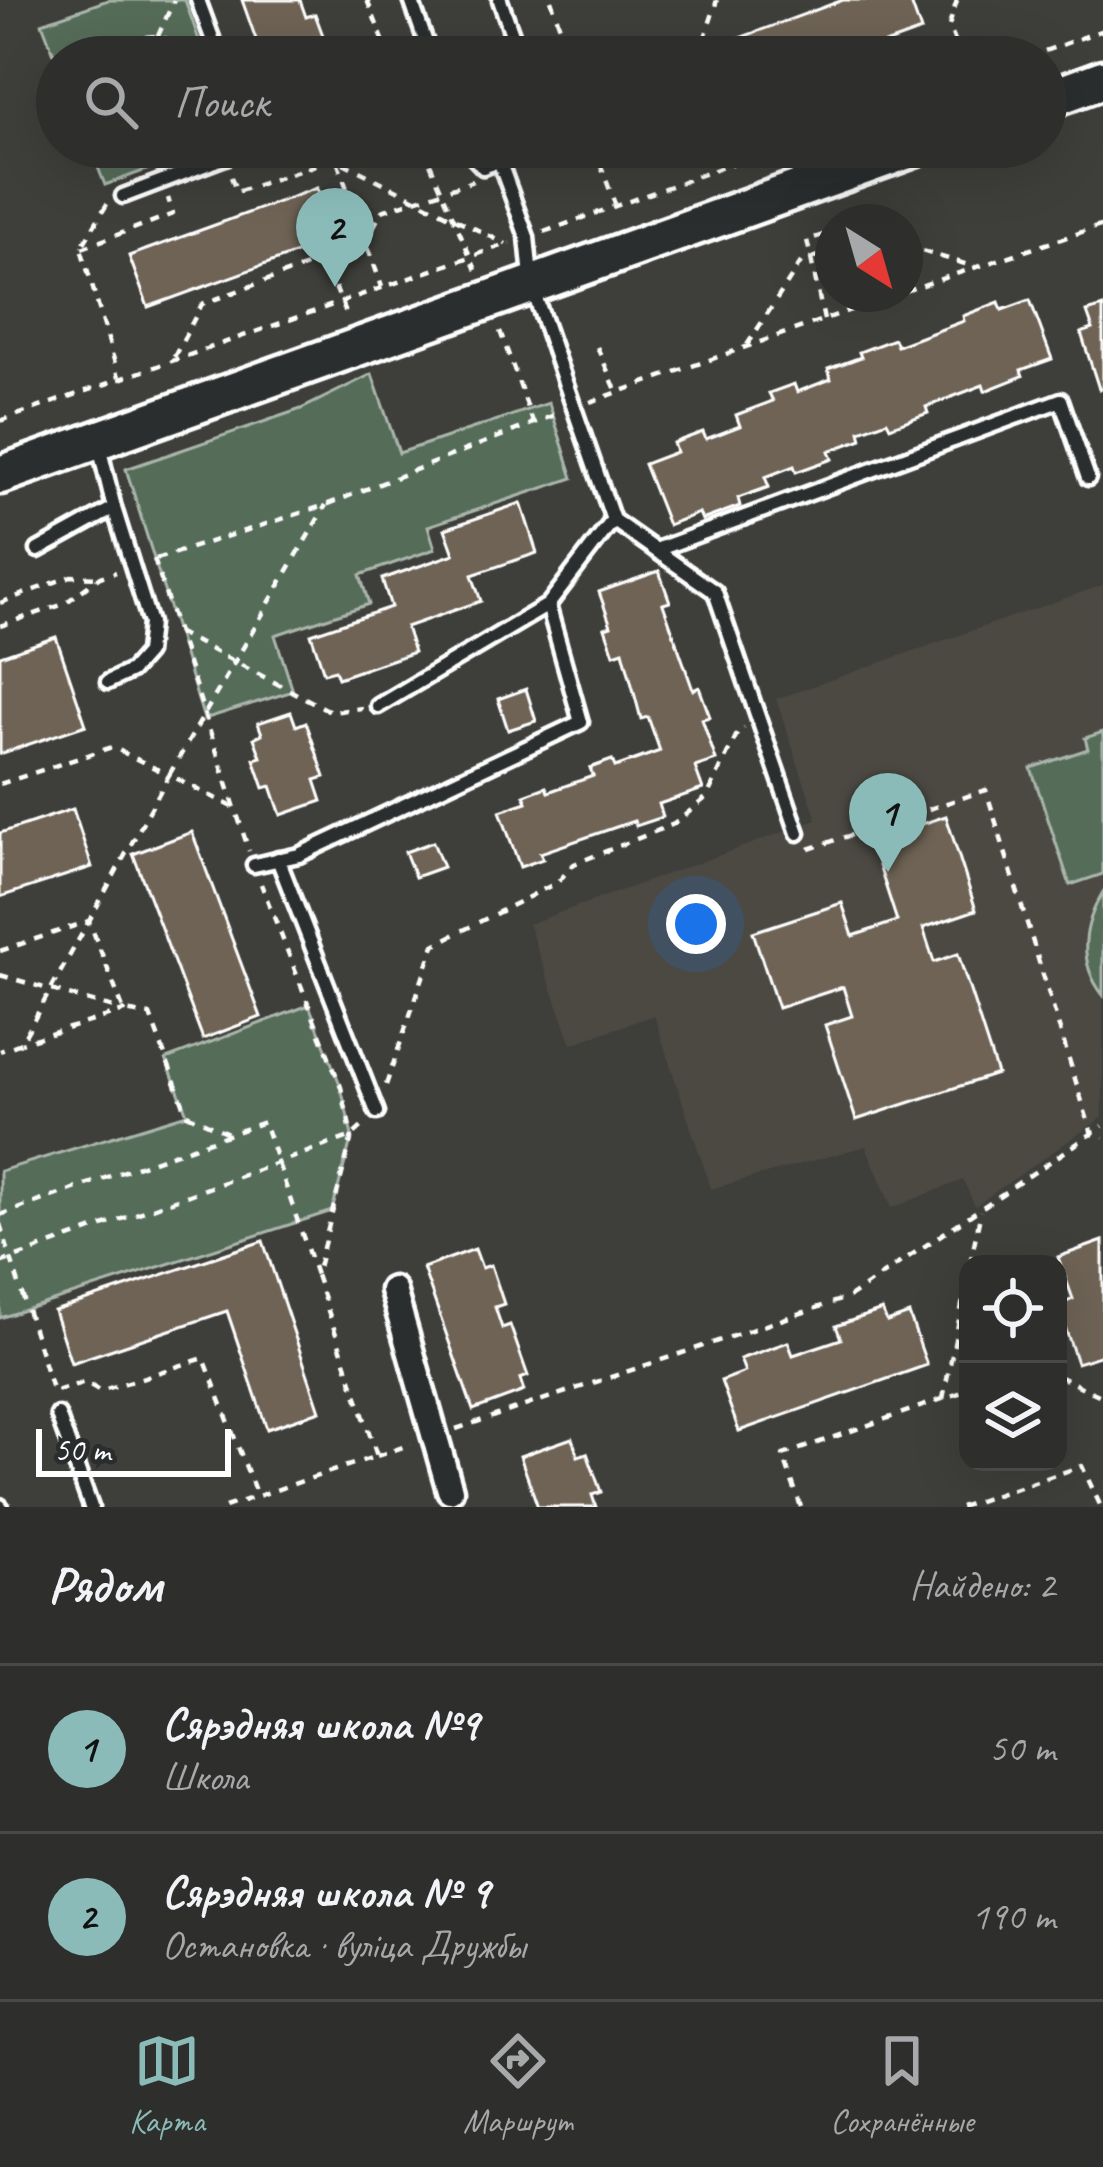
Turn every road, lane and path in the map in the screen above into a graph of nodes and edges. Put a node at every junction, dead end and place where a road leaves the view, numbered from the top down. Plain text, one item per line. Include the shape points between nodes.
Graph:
1 (174, 0) edge
2 (198, 0) edge
3 (367, 0) edge
4 (411, 0) edge
5 (500, 0) edge
6 (551, 0) edge
7 (717, 0) edge
8 (957, 0) edge
9 (1103, 30) edge
10 (158, 36) edge
11 (211, 36) edge
12 (382, 36) edge
13 (424, 36) edge
14 (513, 36) edge
15 (554, 36) edge
16 (706, 36) edge
17 (953, 36) edge
18 (1067, 43) edge
19 (1102, 82) edge
20 (1067, 93) edge
21 (197, 168) edge
22 (228, 168) edge
23 (307, 168) edge
24 (339, 168) edge
25 (356, 168) edge
26 (431, 168) edge
27 (498, 168) edge
28 (501, 168) edge
29 (601, 168) edge
30 (719, 168) edge
31 (858, 168) edge
32 (162, 181) junction
33 (440, 191) junction
34 (123, 196) joint
35 (416, 199) junction
36 (615, 206) junction
37 (451, 216) junction
38 (1103, 225) edge
39 (526, 237) junction
40 (815, 238) edge
41 (364, 244) junction
42 (506, 244) junction
43 (81, 248) junction
44 (923, 251) edge
45 (470, 256) junction
46 (815, 258) edge
47 (811, 259) junction
48 (975, 267) junction
49 (923, 285) edge
50 (382, 287) junction
51 (532, 287) junction
52 (489, 302) junction
53 (846, 312) edge
54 (824, 320) junction
55 (747, 345) junction
56 (597, 347) dead end
57 (172, 359) junction
58 (119, 377) junction
59 (616, 392) junction
60 (574, 408) junction
61 (0, 421) edge
62 (532, 422) junction
63 (98, 441) junction
64 (0, 475) edge
65 (1088, 478) dead end
66 (326, 505) junction
67 (114, 508) junction
68 (613, 520) junction
69 (38, 550) dead end
70 (656, 550) junction
71 (135, 566) junction
72 (100, 577) junction
73 (0, 603) edge
74 (548, 605) junction
75 (0, 626) edge
76 (177, 632) junction
77 (235, 659) junction
78 (108, 682) dead end
79 (378, 706) joint
80 (758, 716) junction
81 (204, 719) junction
82 (169, 775) junction
83 (0, 784) edge
84 (235, 808) junction
85 (798, 832) joint
86 (278, 859) junction
87 (254, 865) junction
88 (89, 922) junction
89 (0, 950) edge
90 (0, 975) edge
91 (53, 987) junction
92 (124, 1011) junction
93 (21, 1043) junction
94 (0, 1051) edge
95 (377, 1112) junction
96 (1103, 1126) edge
97 (230, 1134) junction
98 (1093, 1134) junction
99 (352, 1136) junction
100 (1103, 1138) edge
101 (981, 1210) junction
102 (0, 1214) edge
103 (0, 1224) edge
104 (972, 1255) edge
105 (10, 1259) junction
106 (0, 1263) edge
107 (316, 1275) junction
108 (393, 1290) dead end
109 (959, 1320) edge
110 (1067, 1380) edge
111 (959, 1393) edge
112 (1103, 1397) edge
113 (943, 1399) junction
114 (58, 1415) dead end
115 (444, 1433) dead end
116 (422, 1440) dead end
117 (377, 1456) junction
118 (256, 1496) junction
119 (452, 1498) edge
120 (91, 1507) edge
121 (225, 1507) edge
122 (801, 1507) edge
123 (960, 1507) edge
124 (1101, 1507) edge

1 - 10 path
2 - 11 lane
3 - 12 path
4 - 13 lane
5 - 14 lane
6 - 15 path via 560,27
7 - 16 path
8 - 17 path
9 - 18 path
19 - 20 main road
21 - 32 lane
22 - 23 path via 237,192
24 - 41 path
25 - 35 path
26 - 33 path
27 - 33 path
28 - 39 lane
29 - 36 path
30 - 36 path
31 - 51 main road
32 - 34 lane
32 - 43 path via 173,214
33 - 35 path
33 - 37 path
34 - 43 path via 107,204
35 - 37 path
35 - 41 path via 382,211
36 - 39 path
37 - 42 path
37 - 45 path
38 - 48 path
39 - 42 path
39 - 51 lane
40 - 47 path via 807,240
41 - 50 path
41 - 57 path via 202,304
42 - 45 path
43 - 58 path
44 - 48 path
45 - 50 path
45 - 52 path
46 - 47 path
47 - 54 path
47 - 55 path via 801,262
48 - 49 path
50 - 57 path
51 - 52 main road
51 - 60 lane
52 - 62 path
52 - 63 main road
53 - 54 path
54 - 55 path
55 - 59 path
56 - 59 path
57 - 58 path
58 - 61 path
59 - 60 path
60 - 62 path
60 - 68 lane
62 - 66 path
63 - 64 main road
63 - 67 lane
65 - 70 lane via 1061,400
66 - 76 path via 154,560
66 - 77 path
67 - 69 lane
67 - 71 lane
68 - 70 lane
68 - 74 lane
70 - 80 lane via 715,592
71 - 72 path
71 - 78 lane via 151,623 147,653
72 - 73 path via 71,576
72 - 75 path via 64,604
74 - 79 lane
74 - 86 lane via 581,722
76 - 77 path
76 - 81 path
77 - 79 path via 332,712
77 - 81 path
80 - 85 lane
80 - 95 path via 737,734 707,797 674,824 574,864 558,882 434,945
81 - 82 path
81 - 84 path
82 - 83 path via 112,747
82 - 84 path
82 - 88 path
84 - 87 path
85 - 98 path via 804,851 986,790
86 - 87 lane
86 - 95 lane
87 - 99 path via 341,1087
88 - 89 path
88 - 91 path
88 - 92 path
90 - 91 path
91 - 92 path
91 - 93 path
92 - 93 path
92 - 97 path via 150,1016 187,1114
93 - 94 path
95 - 99 path
96 - 98 path
97 - 102 path
97 - 107 path via 264,1122
98 - 100 path
98 - 101 path
99 - 105 path
99 - 107 path
101 - 104 path
101 - 115 path via 849,1297
103 - 105 path
105 - 106 path
105 - 118 path via 53,1392 85,1382 100,1391 204,1358
107 - 117 path
108 - 119 street
109 - 113 path
110 - 112 path
111 - 113 path
113 - 122 path via 783,1455
114 - 120 lane
116 - 117 path
117 - 118 path
118 - 121 path
123 - 124 path via 1082,1466

